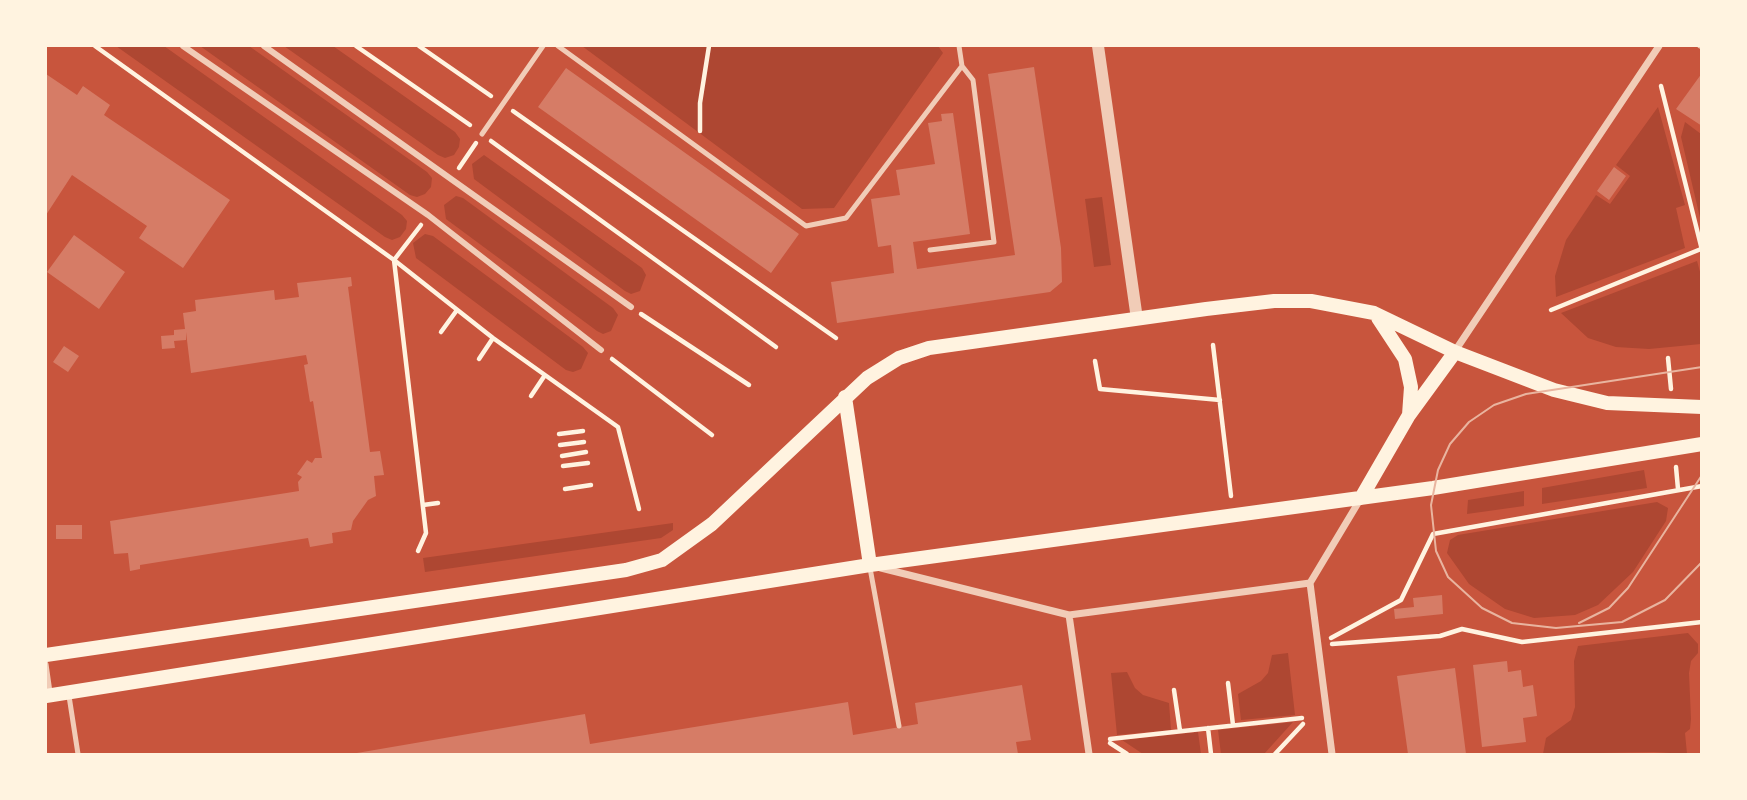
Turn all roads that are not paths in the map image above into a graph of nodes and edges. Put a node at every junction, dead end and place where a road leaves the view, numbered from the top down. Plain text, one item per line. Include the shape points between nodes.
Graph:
1 (183, 46) edge
2 (264, 46) edge
3 (543, 46) edge
4 (558, 46) edge
5 (960, 46) edge
6 (1098, 46) edge
7 (1659, 46) edge
8 (962, 66) junction
9 (482, 134) road end
10 (930, 250) dead end
11 (631, 307) road end
12 (1374, 313) junction
13 (1137, 319) junction
14 (601, 350) road end
15 (1455, 352) junction
16 (845, 397) junction
17 (1702, 407) edge
18 (1409, 415) junction
19 (1702, 444) edge
20 (1362, 498) junction
21 (870, 565) junction
22 (1310, 583) junction
23 (1069, 615) junction
24 (46, 656) edge
25 (46, 664) edge
26 (68, 692) junction
27 (48, 696) edge
28 (899, 726) dead end
29 (78, 754) edge
30 (1088, 754) edge
31 (1332, 754) edge

1 - 14 street via 428,215
2 - 11 street
3 - 9 lane
4 - 8 lane via 806,226 846,218
5 - 8 lane
6 - 13 street
7 - 15 street
8 - 10 lane via 973,80 994,242
12 - 13 main road via 1342,304 1274,301
12 - 15 main road
12 - 18 main road via 1405,359 1411,387
13 - 16 main road via 913,352 883,366
15 - 17 main road via 1581,397 1640,406
15 - 18 main road
16 - 21 main road
16 - 24 main road via 712,524 662,559 626,570
18 - 20 main road
19 - 20 main road
20 - 21 main road
20 - 22 street
21 - 23 street
21 - 26 main road
21 - 28 lane
22 - 23 street
22 - 31 street
23 - 30 street
25 - 27 lane
26 - 27 main road
26 - 29 lane

